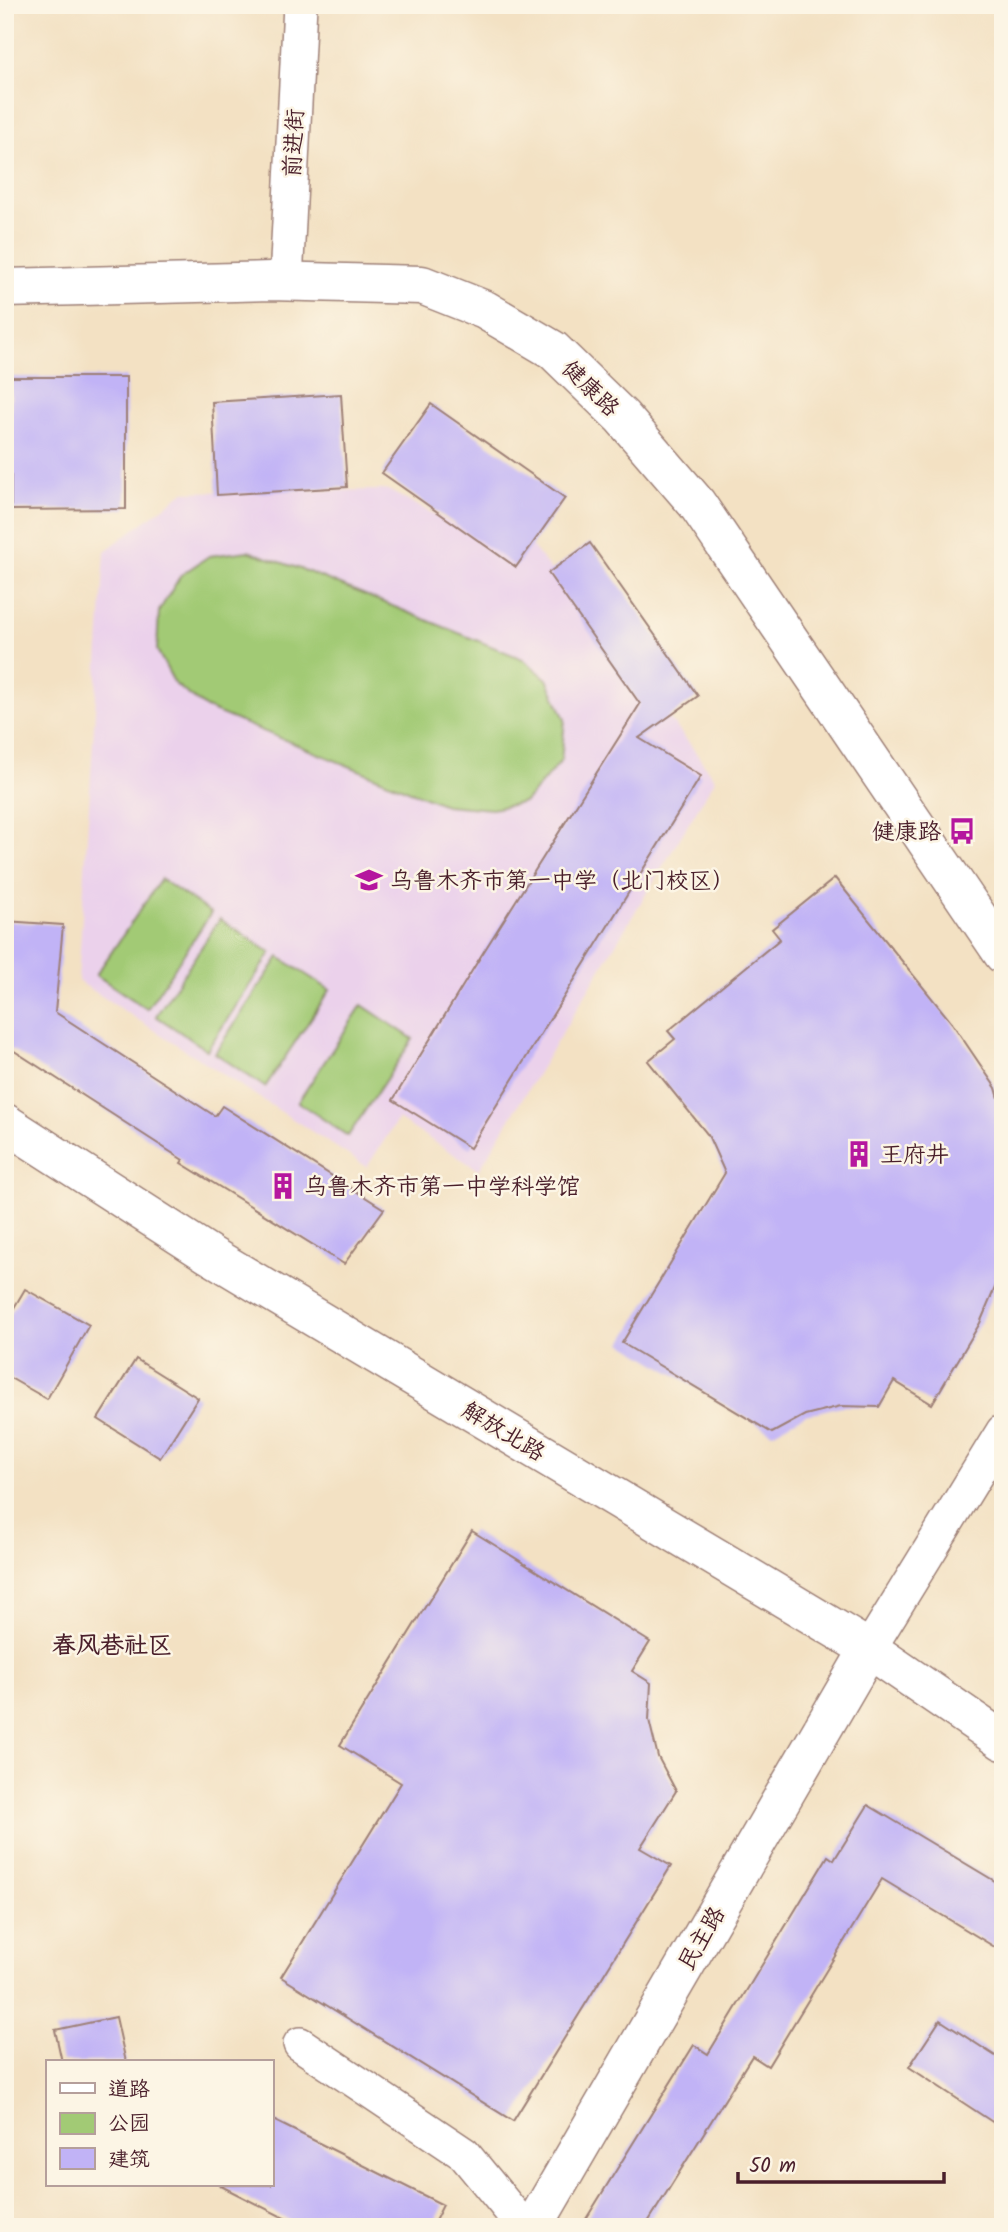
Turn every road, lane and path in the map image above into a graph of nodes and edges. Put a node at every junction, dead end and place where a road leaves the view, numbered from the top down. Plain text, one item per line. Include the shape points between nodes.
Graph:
1 (284, 5) edge
2 (300, 5) edge
3 (278, 281) junction
4 (5, 288) edge
5 (1003, 954) edge
6 (5, 1123) edge
7 (1003, 1431) edge
8 (869, 1648) junction
9 (1003, 1741) edge
10 (300, 2043) dead end
11 (524, 2227) edge
12 (533, 2227) edge

1 - 3 street, 前进街
2 - 3 street, 前进街
3 - 4 main road, 健康路
3 - 5 main road, 健康路 via 422,285 485,310 553,351 622,417 698,504
6 - 8 main road, 解放北路 via 210,1255
7 - 8 street
8 - 9 main road, 解放北路
8 - 12 main road, 民主路
10 - 11 street via 464,2154

